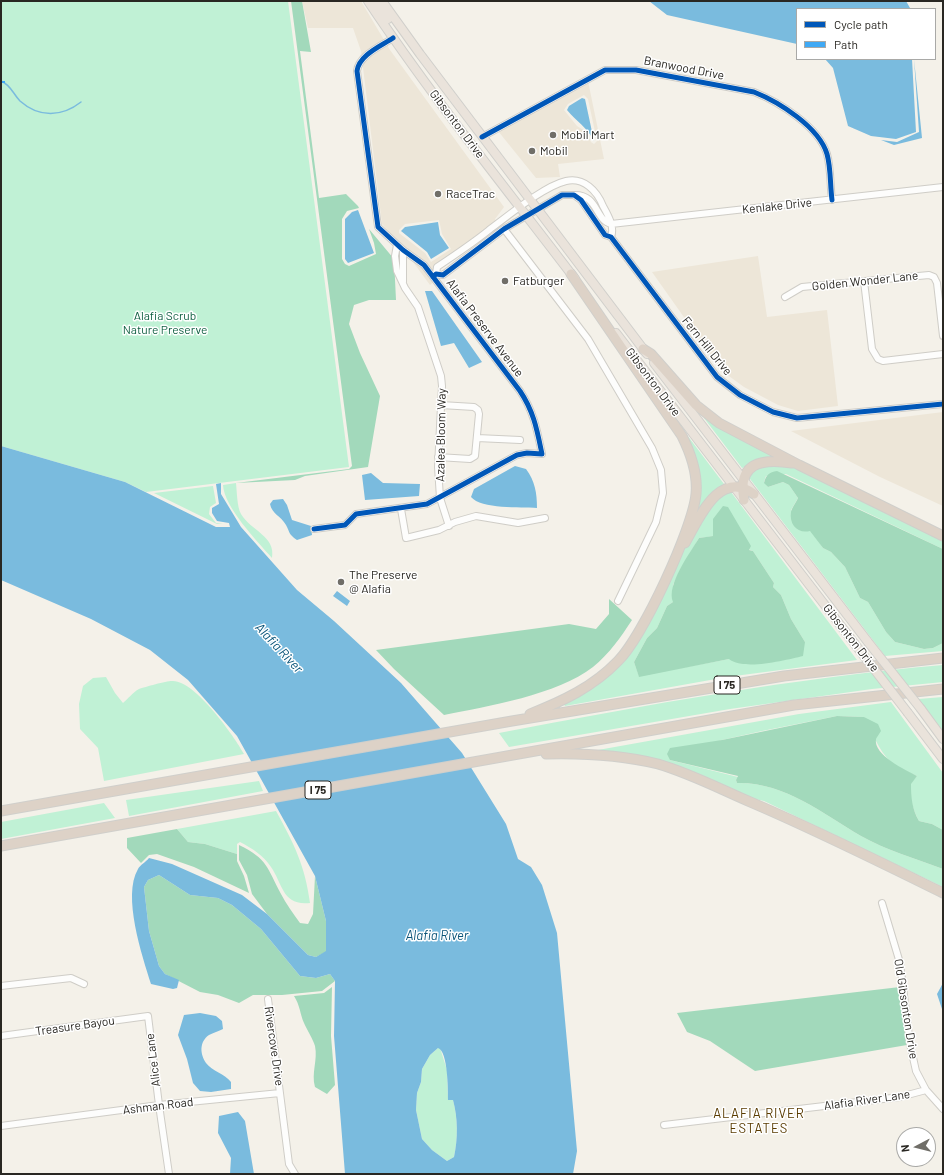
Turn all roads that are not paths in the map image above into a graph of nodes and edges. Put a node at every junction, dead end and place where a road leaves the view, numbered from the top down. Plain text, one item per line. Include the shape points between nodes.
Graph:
1 (368, 1) edge
2 (375, 1) edge
3 (382, 1) edge
4 (402, 31) junction
5 (393, 38) junction
6 (446, 89) junction
7 (482, 137) junction
8 (943, 187) edge
9 (574, 194) junction
10 (530, 200) junction
11 (832, 200) junction
12 (520, 207) junction
13 (537, 211) junction
14 (526, 216) junction
15 (611, 224) junction
16 (504, 229) junction
17 (611, 237) junction
18 (397, 245) junction
19 (403, 250) junction
20 (571, 274) junction
21 (434, 275) junction
22 (864, 281) junction
23 (402, 284) junction
24 (785, 297) dead end
25 (943, 336) edge
26 (643, 349) junction
27 (943, 354) edge
28 (943, 404) edge
29 (441, 405) junction
30 (477, 438) junction
31 (520, 440) dead end
32 (438, 457) junction
33 (799, 465) junction
34 (739, 484) junction
35 (754, 494) joint
36 (440, 498) junction
37 (744, 500) joint
38 (401, 509) junction
39 (545, 518) dead end
40 (449, 526) junction
41 (314, 529) dead end
42 (943, 536) edge
43 (670, 568) junction
44 (618, 601) dead end
45 (943, 658) edge
46 (943, 689) edge
47 (512, 720) junction
48 (943, 739) edge
49 (519, 754) junction
50 (943, 759) edge
51 (1, 811) edge
52 (1, 846) edge
53 (943, 893) edge
54 (882, 903) dead end
55 (84, 984) dead end
56 (1, 986) edge
57 (268, 999) dead end
58 (148, 1016) joint
59 (1, 1036) edge
60 (926, 1090) junction
61 (280, 1093) junction
62 (159, 1105) junction
63 (943, 1109) edge
64 (664, 1125) dead end
65 (1, 1126) edge
66 (169, 1174) edge
67 (295, 1174) edge

1 - 5 main road, Gibsonton Drive
2 - 4 main road via 390,21
3 - 4 main road, Gibsonton Drive
4 - 6 main road, Gibsonton Drive
5 - 6 main road via 404,42
5 - 12 main road, Gibsonton Drive
5 - 18 street, Alafia Preserve Avenue via 363,58 357,71 376,221 378,227
6 - 7 main road, Gibsonton Drive
7 - 10 main road, Gibsonton Drive
7 - 11 street, Branwood Drive via 605,70 618,68 644,71 754,92 772,99 820,139 827,154
8 - 11 street, Kenlake Drive
9 - 13 street via 562,195
9 - 15 street via 589,198
9 - 17 street, Fern Hill Drive via 605,235
10 - 12 street
10 - 13 main road, Gibsonton Drive
10 - 15 street via 566,181 586,184 597,192
11 - 15 street, Kenlake Drive
12 - 14 main road, Gibsonton Drive
12 - 21 street via 438,267
13 - 14 street
13 - 26 main road, Gibsonton Drive
14 - 16 street
14 - 20 main road, Gibsonton Drive
15 - 17 street
16 - 21 street via 443,275
16 - 44 street via 588,339 652,448 661,470 663,493 656,522
17 - 28 street, Fern Hill Drive via 717,377 740,395 773,412 784,416 811,418
18 - 19 street, Alafia Preserve Avenue
18 - 23 street, Azalea Bloom Way via 395,256
19 - 21 street, Alafia Preserve Avenue
19 - 23 street
20 - 34 main road, Gibsonton Drive
20 - 43 highway via 671,418 690,453 696,484 694,504
21 - 36 street, Alafia Preserve Avenue via 530,406 542,454 517,455
22 - 24 street, Golden Wonder Lane via 802,287
22 - 25 street, Golden Wonder Lane via 922,274 934,277 937,283
22 - 27 street via 872,349 878,359 884,361
23 - 29 street, Azalea Bloom Way via 418,307 438,366 442,386
26 - 33 highway via 651,354 696,405 710,416
26 - 34 main road, Gibsonton Drive
29 - 30 street via 476,408 479,414
29 - 32 street, Azalea Bloom Way
30 - 31 street
30 - 32 street via 476,453 472,459
32 - 36 street, Azalea Bloom Way
33 - 34 highway via 783,462 760,464 748,470
33 - 42 highway
34 - 35 highway
34 - 37 highway
34 - 43 highway via 719,492 710,502
35 - 48 main road, Gibsonton Drive, bridge
36 - 38 street via 427,504
36 - 40 street, Azalea Bloom Way
37 - 50 main road, Gibsonton Drive, bridge
38 - 40 street via 406,538
38 - 41 street via 356,514 345,525
39 - 40 street via 518,523 476,516
43 - 47 highway via 635,639 619,660 583,690
45 - 47 highway, I 75 via 784,676
46 - 49 highway, I 75 via 794,705
47 - 51 highway, I 75
49 - 52 highway, I 75
49 - 53 highway via 578,752 658,764 776,813
54 - 60 street, Old Gibsonton Drive via 900,963 910,1044 916,1070
55 - 56 street via 71,978
57 - 61 street, Rivercove Drive
58 - 59 street, Treasure Bayou
58 - 62 street, Alice Lane
60 - 63 street, Old Gibsonton Drive
60 - 64 street, Alafia River Lane via 900,1097
61 - 62 street, Ashman Road
61 - 67 street via 289,1164
62 - 65 street, Ashman Road
62 - 66 street, Alice Lane

